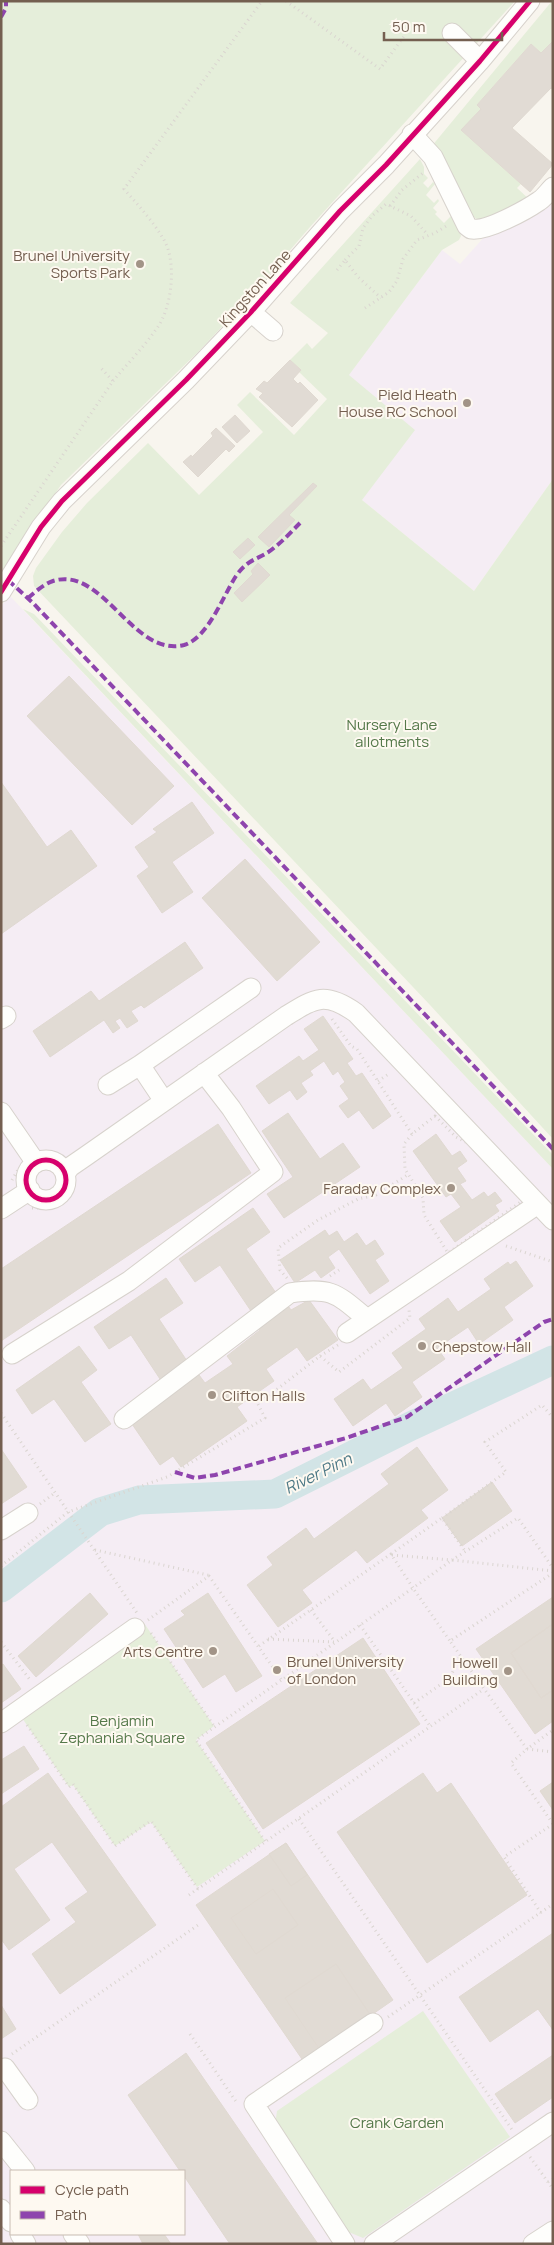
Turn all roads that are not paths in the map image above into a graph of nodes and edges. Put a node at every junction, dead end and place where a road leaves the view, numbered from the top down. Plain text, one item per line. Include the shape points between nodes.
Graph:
1 (530, 1) edge
2 (452, 32) dead end
3 (480, 61) junction
4 (412, 134) junction
5 (553, 187) edge
6 (251, 312) junction
7 (273, 331) dead end
8 (1, 592) edge
9 (251, 988) dead end
10 (140, 1065) junction
11 (204, 1073) junction
12 (108, 1085) dead end
13 (164, 1101) junction
14 (1, 1112) edge
15 (36, 1163) junction
16 (62, 1169) junction
17 (30, 1190) junction
18 (538, 1204) junction
19 (1, 1209) edge
20 (553, 1220) edge
21 (368, 1319) junction
22 (344, 1338) road end
23 (12, 1354) dead end
24 (124, 1419) dead end
25 (28, 1513) dead end
26 (1, 1530) edge
27 (142, 1624) road end
28 (1, 1723) edge
29 (373, 2023) dead end
30 (5, 2063) edge
31 (28, 2100) dead end
32 (553, 2122) edge
33 (1, 2140) edge
34 (24, 2170) edge
35 (1, 2209) edge
36 (10, 2221) edge
37 (553, 2231) edge
38 (345, 2244) edge
39 (374, 2244) edge
40 (533, 2244) edge

1 - 3 street, Kingston Lane
2 - 3 street
3 - 4 street, Kingston Lane
4 - 5 street via 435,160 471,229 479,230 505,219 539,201
4 - 6 street, Kingston Lane
6 - 7 street
6 - 8 street, Kingston Lane via 62,502 41,527
9 - 10 street
10 - 12 street
10 - 13 street
11 - 13 street
11 - 18 street via 310,1001 327,999 340,1002 356,1013
11 - 23 street via 273,1172 128,1281
13 - 16 street via 142,1116 111,1130
14 - 15 street
15 - 16 street via 43,1160
15 - 17 street via 27,1178
16 - 17 street via 65,1186 54,1198 43,1199
17 - 19 street
18 - 20 street
18 - 21 street
21 - 22 street
21 - 24 street via 338,1295 312,1290 290,1294
25 - 26 street
27 - 28 street
29 - 38 street via 254,2104
30 - 31 street via 5,2068
32 - 39 street
33 - 34 street
35 - 36 street
37 - 40 street

